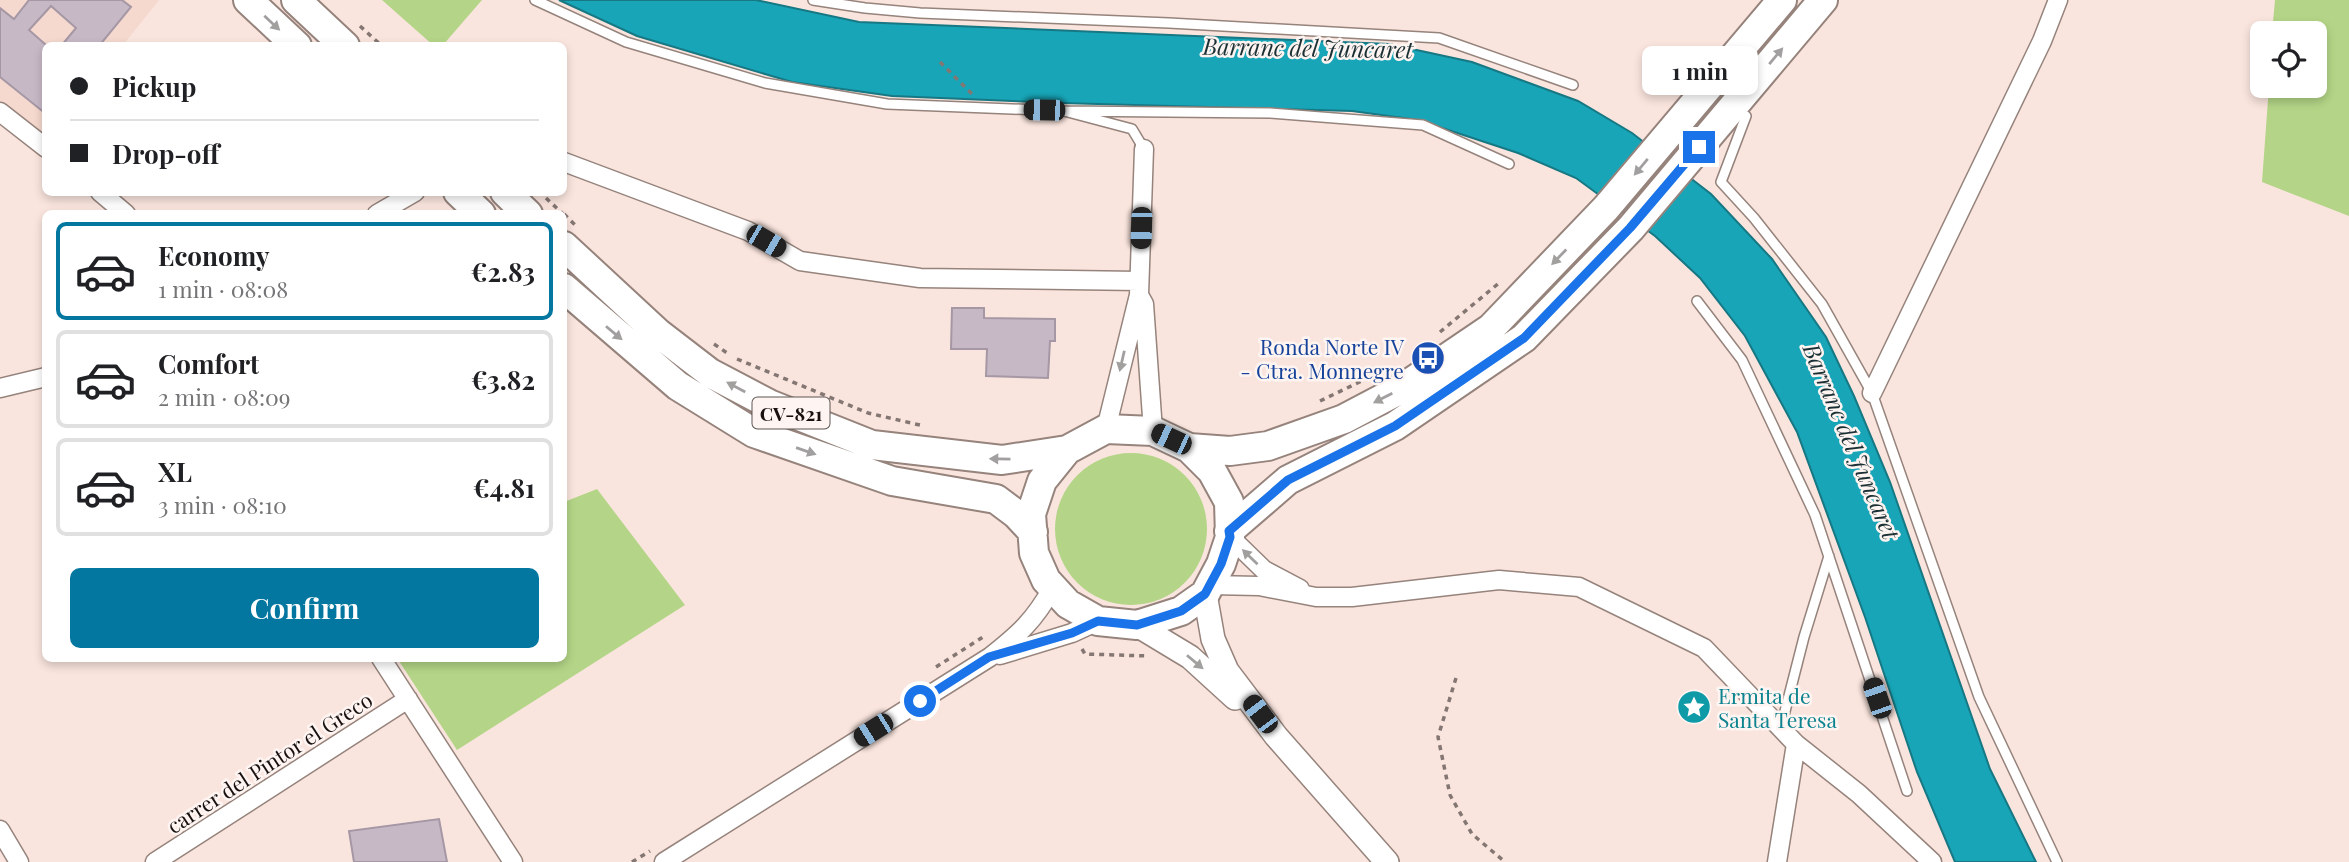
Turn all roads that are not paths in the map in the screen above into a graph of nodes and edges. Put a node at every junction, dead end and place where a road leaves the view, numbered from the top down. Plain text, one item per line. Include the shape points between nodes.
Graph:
1 (248, 0) edge
2 (296, 0) edge
3 (535, 0) edge
4 (814, 0) edge
5 (1782, 0) edge
6 (1823, 0) edge
7 (2058, 0) edge
8 (293, 42) edge
9 (341, 42) edge
10 (1573, 85) dead end
11 (0, 111) edge
12 (1064, 111) junction
13 (1746, 116) dead end
14 (42, 145) edge
15 (1144, 149) joint
16 (567, 163) edge
17 (1509, 164) dead end
18 (105, 196) edge
19 (408, 196) edge
20 (462, 196) edge
21 (509, 196) edge
22 (121, 210) edge
23 (384, 210) edge
24 (477, 210) edge
25 (524, 210) edge
26 (573, 239) edge
27 (1139, 288) junction
28 (567, 291) edge
29 (1696, 302) dead end
30 (42, 378) edge
31 (0, 388) edge
32 (1872, 393) junction
33 (1106, 429) junction
34 (1153, 431) junction
35 (1189, 448) junction
36 (1067, 450) junction
37 (1033, 532) junction
38 (1229, 534) junction
39 (1829, 556) junction
40 (1053, 587) junction
41 (1207, 590) junction
42 (1316, 597) junction
43 (1098, 621) junction
44 (1137, 625) junction
45 (989, 657) junction
46 (384, 662) edge
47 (408, 699) junction
48 (1781, 727) junction
49 (1276, 736) junction
50 (1796, 744) junction
51 (1907, 791) dead end
52 (0, 830) edge
53 (19, 862) edge
54 (155, 862) edge
55 (513, 862) edge
56 (664, 862) edge
57 (1387, 862) edge
58 (1777, 862) edge
59 (1932, 862) edge
60 (2057, 862) edge

1 -> 8 main road
2 - 9 main road
3 - 12 lane via 626,42 765,83 887,104
4 - 10 lane via 920,13 1439,38
5 -> 35 main road via 1606,208 1491,328 1401,389 1344,418 1268,446 1230,452
38 -> 6 main road via 1288,480 1395,426 1524,338 1630,228
7 - 32 street
11 - 14 street
12 - 15 lane via 1132,129
12 - 17 lane via 1270,113 1423,125
13 - 32 lane via 1721,182 1822,303
15 - 27 street
16 - 27 street via 748,231 800,261 920,278
18 - 22 street
19 - 23 street
20 - 24 main road
21 - 25 main road
36 -> 26 main road, CV-821 via 1002,460 872,444 825,428 710,373 658,333
27 -> 33 street
27 - 34 street
28 -> 37 main road, CV-821 via 678,386 754,433 892,481 996,499
29 - 39 lane via 1742,360 1815,515
30 - 31 street
32 - 60 lane via 1979,697
33 - 34 main road
33 - 36 main road, CV-821
34 - 35 main road
35 - 38 main road via 1212,471 1229,502
36 - 37 main road, CV-821 via 1042,481 1031,514
37 - 40 main road, CV-821 via 1034,553
38 - 41 main road via 1221,564
42 -> 38 street via 1264,570
39 - 48 lane
39 - 51 lane
40 - 43 main road, CV-821 via 1068,604
40 - 45 street via 1020,634
41 - 42 street via 1259,586
41 - 44 main road, CV-821 via 1181,611
41 - 49 street via 1213,639 1227,671
42 - 48 street via 1499,580 1579,587 1704,648
43 - 44 main road, CV-821
43 - 45 street
44 -> 49 street via 1190,657
45 - 56 street
46 - 47 street
47 - 54 street, carrer del Pintor el Greco
47 - 55 street
48 - 50 street
49 - 57 street
50 - 58 street
50 - 59 street via 1860,794
52 - 53 street

